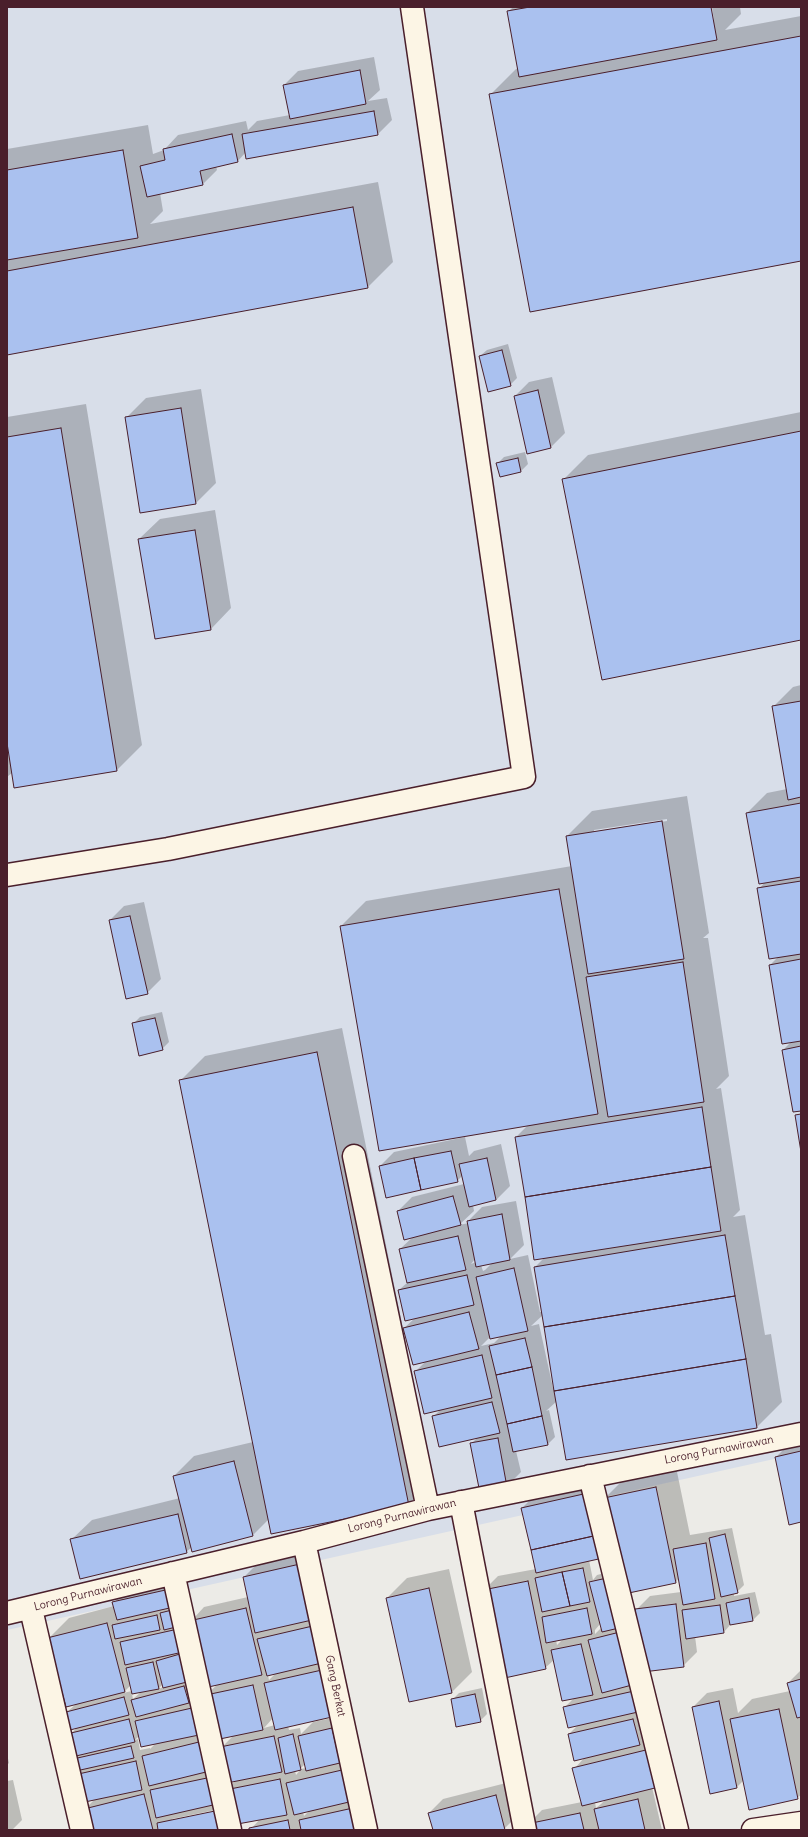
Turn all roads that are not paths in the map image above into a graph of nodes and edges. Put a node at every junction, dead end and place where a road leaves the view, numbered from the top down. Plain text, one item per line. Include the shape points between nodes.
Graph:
1 (412, 7) edge
2 (7, 875) edge
3 (354, 1156) dead end
4 (801, 1434) edge
5 (590, 1476) junction
6 (460, 1502) junction
7 (428, 1509) junction
8 (304, 1542) junction
9 (173, 1573) junction
10 (30, 1609) junction
11 (7, 1613) edge
12 (801, 1823) edge
13 (82, 1830) edge
14 (230, 1830) edge
15 (366, 1830) edge
16 (525, 1830) edge
17 (677, 1830) edge
18 (753, 1830) edge

1 - 2 street via 524,777 168,849
3 - 7 street
4 - 5 street, Lorong Purnawirawan
5 - 6 street, Lorong Purnawirawan
5 - 17 street
6 - 7 street, Lorong Purnawirawan
6 - 16 street
7 - 8 street, Lorong Purnawirawan
8 - 9 street, Lorong Purnawirawan
8 - 15 street, Gang Berkat
9 - 10 street, Lorong Purnawirawan
9 - 14 street
10 - 11 street, Lorong Purnawirawan
10 - 13 street
12 - 18 street

